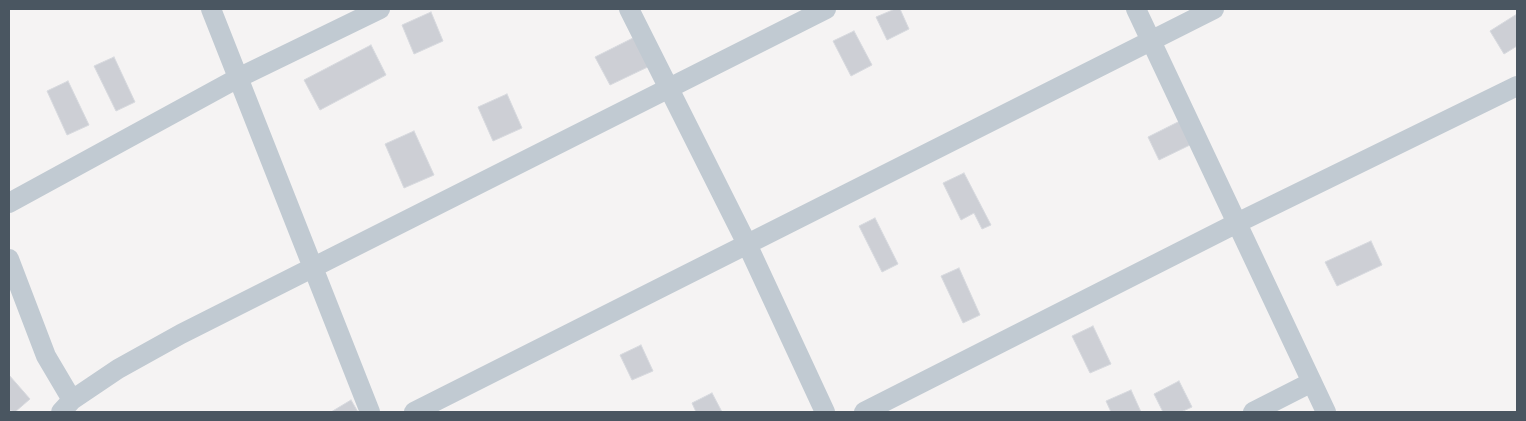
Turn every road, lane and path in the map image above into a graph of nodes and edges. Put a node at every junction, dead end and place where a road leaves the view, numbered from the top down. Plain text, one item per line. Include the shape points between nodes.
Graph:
1 (211, 9) edge
2 (380, 9) edge
3 (629, 9) edge
4 (826, 9) edge
5 (1136, 9) edge
6 (1214, 9) edge
7 (1152, 40) junction
8 (238, 78) junction
9 (1517, 86) edge
10 (668, 87) junction
11 (9, 204) edge
12 (1237, 223) junction
13 (747, 244) junction
14 (9, 259) edge
15 (312, 268) junction
16 (1312, 382) junction
17 (66, 406) edge
18 (370, 412) edge
19 (414, 412) edge
20 (825, 412) edge
21 (864, 412) edge
22 (1253, 412) edge
23 (1326, 412) edge

1 - 8 street
2 - 8 street
3 - 10 street
4 - 10 street
5 - 7 street
6 - 7 street
7 - 12 street
7 - 13 street
8 - 11 street
8 - 15 street
9 - 12 street
10 - 13 street
10 - 15 street
12 - 16 street
12 - 21 street
13 - 19 street
13 - 20 street
14 - 17 street
15 - 17 street via 118,369
15 - 18 street
16 - 22 street
16 - 23 street

